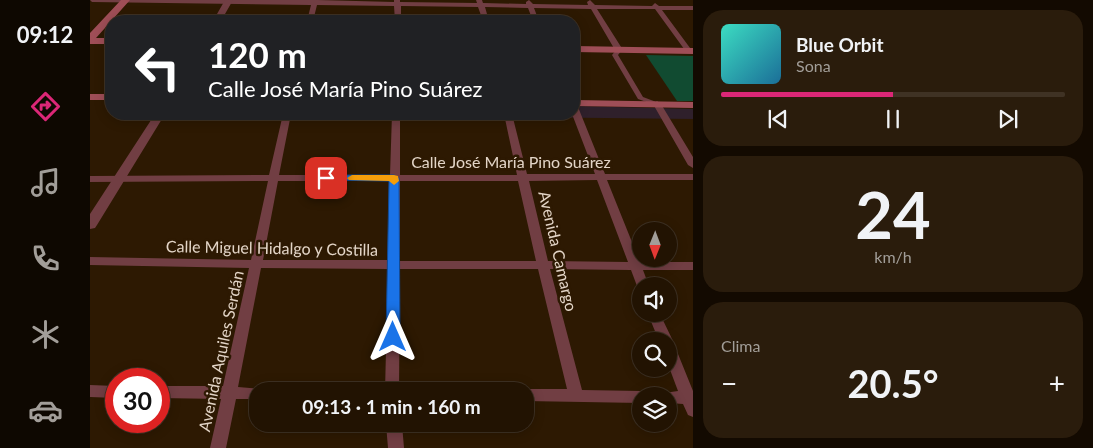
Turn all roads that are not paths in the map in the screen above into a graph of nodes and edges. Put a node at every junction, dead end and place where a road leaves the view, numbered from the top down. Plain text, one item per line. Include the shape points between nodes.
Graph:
1 (92, 0) edge
2 (125, 0) edge
3 (650, 0) edge
4 (229, 1) edge
5 (315, 1) edge
6 (397, 2) edge
7 (480, 3) edge
8 (530, 3) edge
9 (591, 3) edge
10 (657, 8) junction
11 (693, 8) edge
12 (112, 15) edge
13 (221, 15) edge
14 (312, 15) edge
15 (398, 15) edge
16 (484, 15) edge
17 (534, 15) edge
18 (105, 23) edge
19 (90, 40) edge
20 (105, 41) edge
21 (580, 49) edge
22 (619, 50) junction
23 (691, 51) edge
24 (90, 97) edge
25 (105, 97) edge
26 (580, 103) edge
27 (657, 104) junction
28 (693, 105) edge
29 (156, 120) edge
30 (286, 120) edge
31 (396, 120) edge
32 (510, 120) edge
33 (579, 120) edge
34 (693, 165) edge
35 (524, 177) junction
36 (602, 177) junction
37 (693, 177) edge
38 (274, 178) junction
39 (394, 178) junction
40 (90, 179) edge
41 (118, 179) junction
42 (90, 225) edge
43 (632, 258) edge
44 (90, 261) edge
45 (255, 264) junction
46 (393, 265) junction
47 (543, 265) junction
48 (632, 266) edge
49 (678, 266) edge
50 (693, 266) edge
51 (677, 367) edge
52 (392, 382) edge
53 (90, 391) edge
54 (105, 392) edge
55 (170, 392) edge
56 (229, 393) junction
57 (249, 393) edge
58 (534, 395) edge
59 (576, 396) junction
60 (632, 397) edge
61 (677, 399) edge
62 (692, 402) edge
63 (395, 432) edge
64 (218, 448) edge
65 (396, 448) edge

1 - 2 street
2 - 4 street
2 - 12 main road
3 - 10 street
4 - 5 street
4 - 13 street
5 - 6 street
5 - 14 street
6 - 7 street
6 - 15 street
7 - 8 street
7 - 16 street
8 - 9 street
8 - 17 street
9 - 10 street
9 - 22 street
10 - 11 street
10 - 23 street
18 - 19 main road
19 - 20 main road
21 - 22 main road
22 - 23 main road
22 - 27 street via 615,55 640,98
24 - 25 main road
26 - 27 main road
27 - 28 main road
27 - 34 street
29 - 41 street
30 - 38 street, Avenida Aquiles Serdán
31 - 39 street
32 - 35 street, Avenida Camargo
33 - 36 street
35 - 36 street, Calle José María Pino Suárez
35 - 39 street, Calle José María Pino Suárez
35 - 47 street, Avenida Camargo
36 - 37 street, Calle José María Pino Suárez
36 - 43 street
38 - 39 street, Calle José María Pino Suárez
38 - 41 street, Calle José María Pino Suárez
38 - 45 street, Avenida Aquiles Serdán
39 - 46 street
40 - 41 street, Calle José María Pino Suárez
41 - 42 street
44 - 45 street, Calle Miguel Hidalgo y Costilla
45 - 46 street, Calle Miguel Hidalgo y Costilla
45 - 56 street, Avenida Aquiles Serdán
46 - 47 street, Calle Miguel Hidalgo y Costilla
46 - 52 street
47 - 48 street, Calle Miguel Hidalgo y Costilla
47 - 59 street, Avenida Camargo
49 - 50 street, Calle Miguel Hidalgo y Costilla
51 - 62 street
53 - 54 street
55 - 56 street
56 - 57 street
56 - 64 street, Avenida Aquiles Serdán
58 - 59 street
59 - 60 street
61 - 62 street
63 - 65 street

